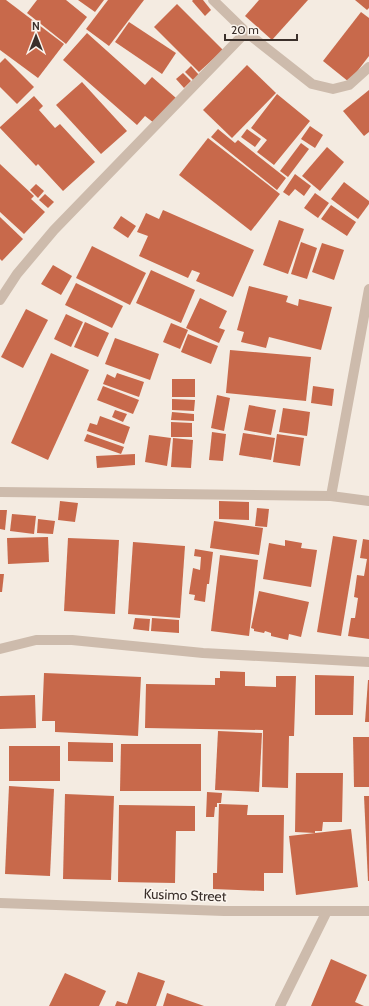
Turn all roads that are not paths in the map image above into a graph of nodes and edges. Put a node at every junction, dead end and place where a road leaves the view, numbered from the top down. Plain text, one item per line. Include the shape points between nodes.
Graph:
1 (213, 0) edge
2 (246, 32) junction
3 (369, 67) edge
4 (369, 289) edge
5 (0, 300) edge
6 (0, 492) edge
7 (331, 496) junction
8 (369, 501) edge
9 (0, 649) edge
10 (369, 662) edge
11 (0, 903) edge
12 (327, 911) junction
13 (369, 912) edge
14 (280, 1006) edge

1 - 2 street
2 - 3 street via 312,84 333,89 349,85
2 - 5 street via 54,230 17,274
4 - 7 street
6 - 7 street
7 - 8 street
9 - 10 street via 36,640 72,640 203,653
11 - 12 street, Kusimo Street via 224,911
12 - 13 street, Kusimo Street
12 - 14 street

